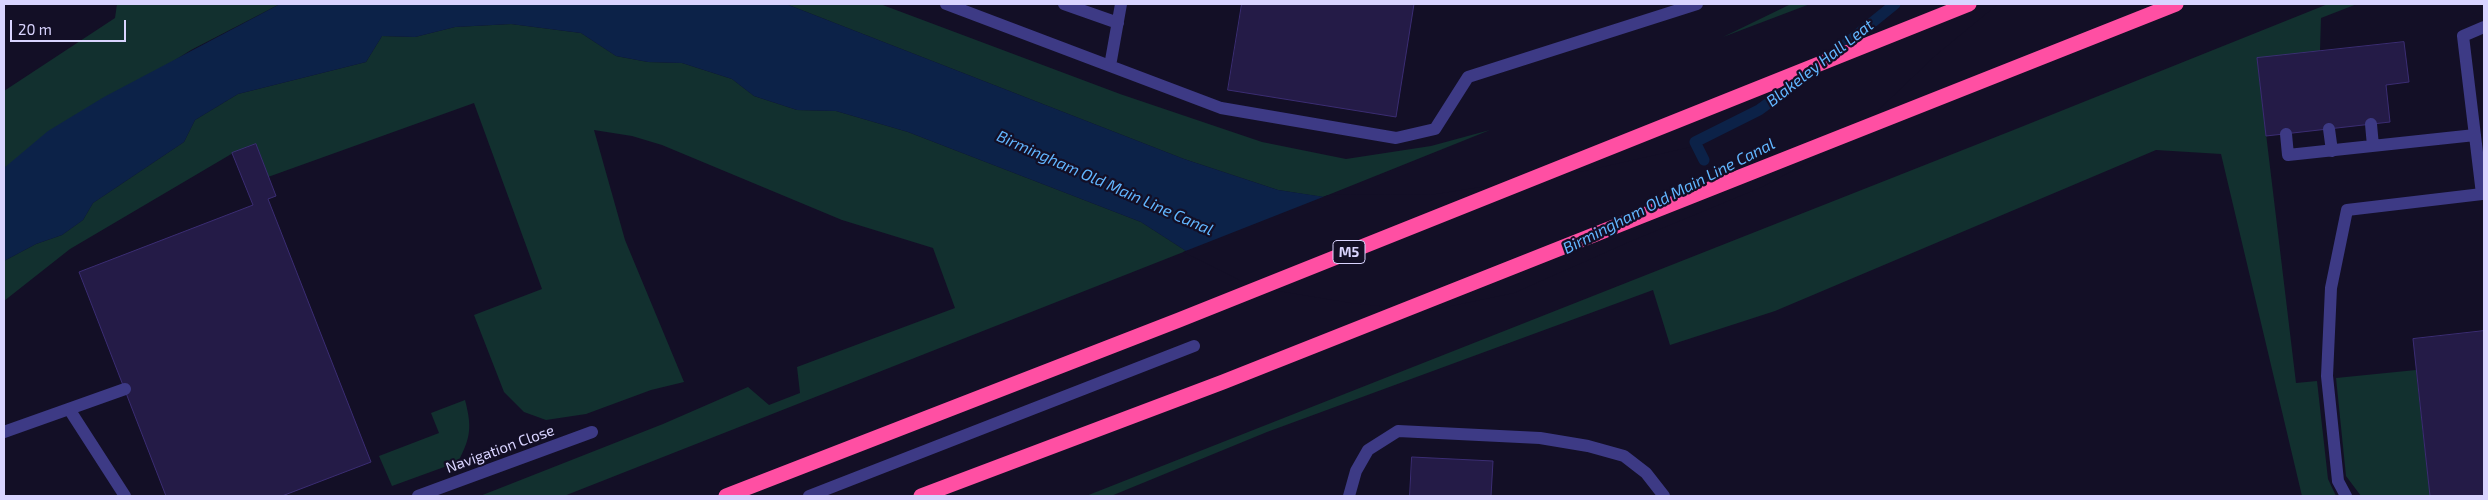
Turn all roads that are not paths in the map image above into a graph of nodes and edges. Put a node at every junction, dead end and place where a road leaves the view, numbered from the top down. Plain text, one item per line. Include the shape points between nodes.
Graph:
1 (946, 4) edge
2 (1064, 4) edge
3 (1121, 4) edge
4 (1697, 4) edge
5 (1969, 4) edge
6 (2176, 4) edge
7 (1118, 23) junction
8 (2484, 27) edge
9 (1110, 66) junction
10 (2371, 124) dead end
11 (2329, 129) dead end
12 (2286, 134) dead end
13 (2475, 135) junction
14 (2373, 146) junction
15 (2332, 151) junction
16 (2483, 194) edge
17 (1194, 346) dead end
18 (125, 389) dead end
19 (69, 408) junction
20 (4, 432) edge
21 (592, 432) dead end
22 (126, 496) edge
23 (418, 496) edge
24 (726, 496) edge
25 (809, 496) edge
26 (921, 496) edge
27 (1349, 496) edge
28 (1664, 496) edge
29 (2346, 496) edge

1 - 9 street
2 - 7 street
3 - 7 street
4 - 9 street via 1468,77 1435,129 1396,138 1221,108
5 - 24 highway, M5 via 1179,320
6 - 26 highway via 1232,379
7 - 9 street
8 - 13 street via 2463,36
10 - 14 street
11 - 15 street
12 - 15 street via 2288,155
13 - 14 street
13 - 16 street
14 - 15 street
16 - 29 street via 2347,210 2331,288 2327,376 2338,481
17 - 25 street
18 - 19 street
19 - 20 street
19 - 22 street
21 - 23 street, Navigation Close
27 - 28 street via 1356,471 1368,450 1398,431 1540,438 1588,446 1624,456 1646,473

